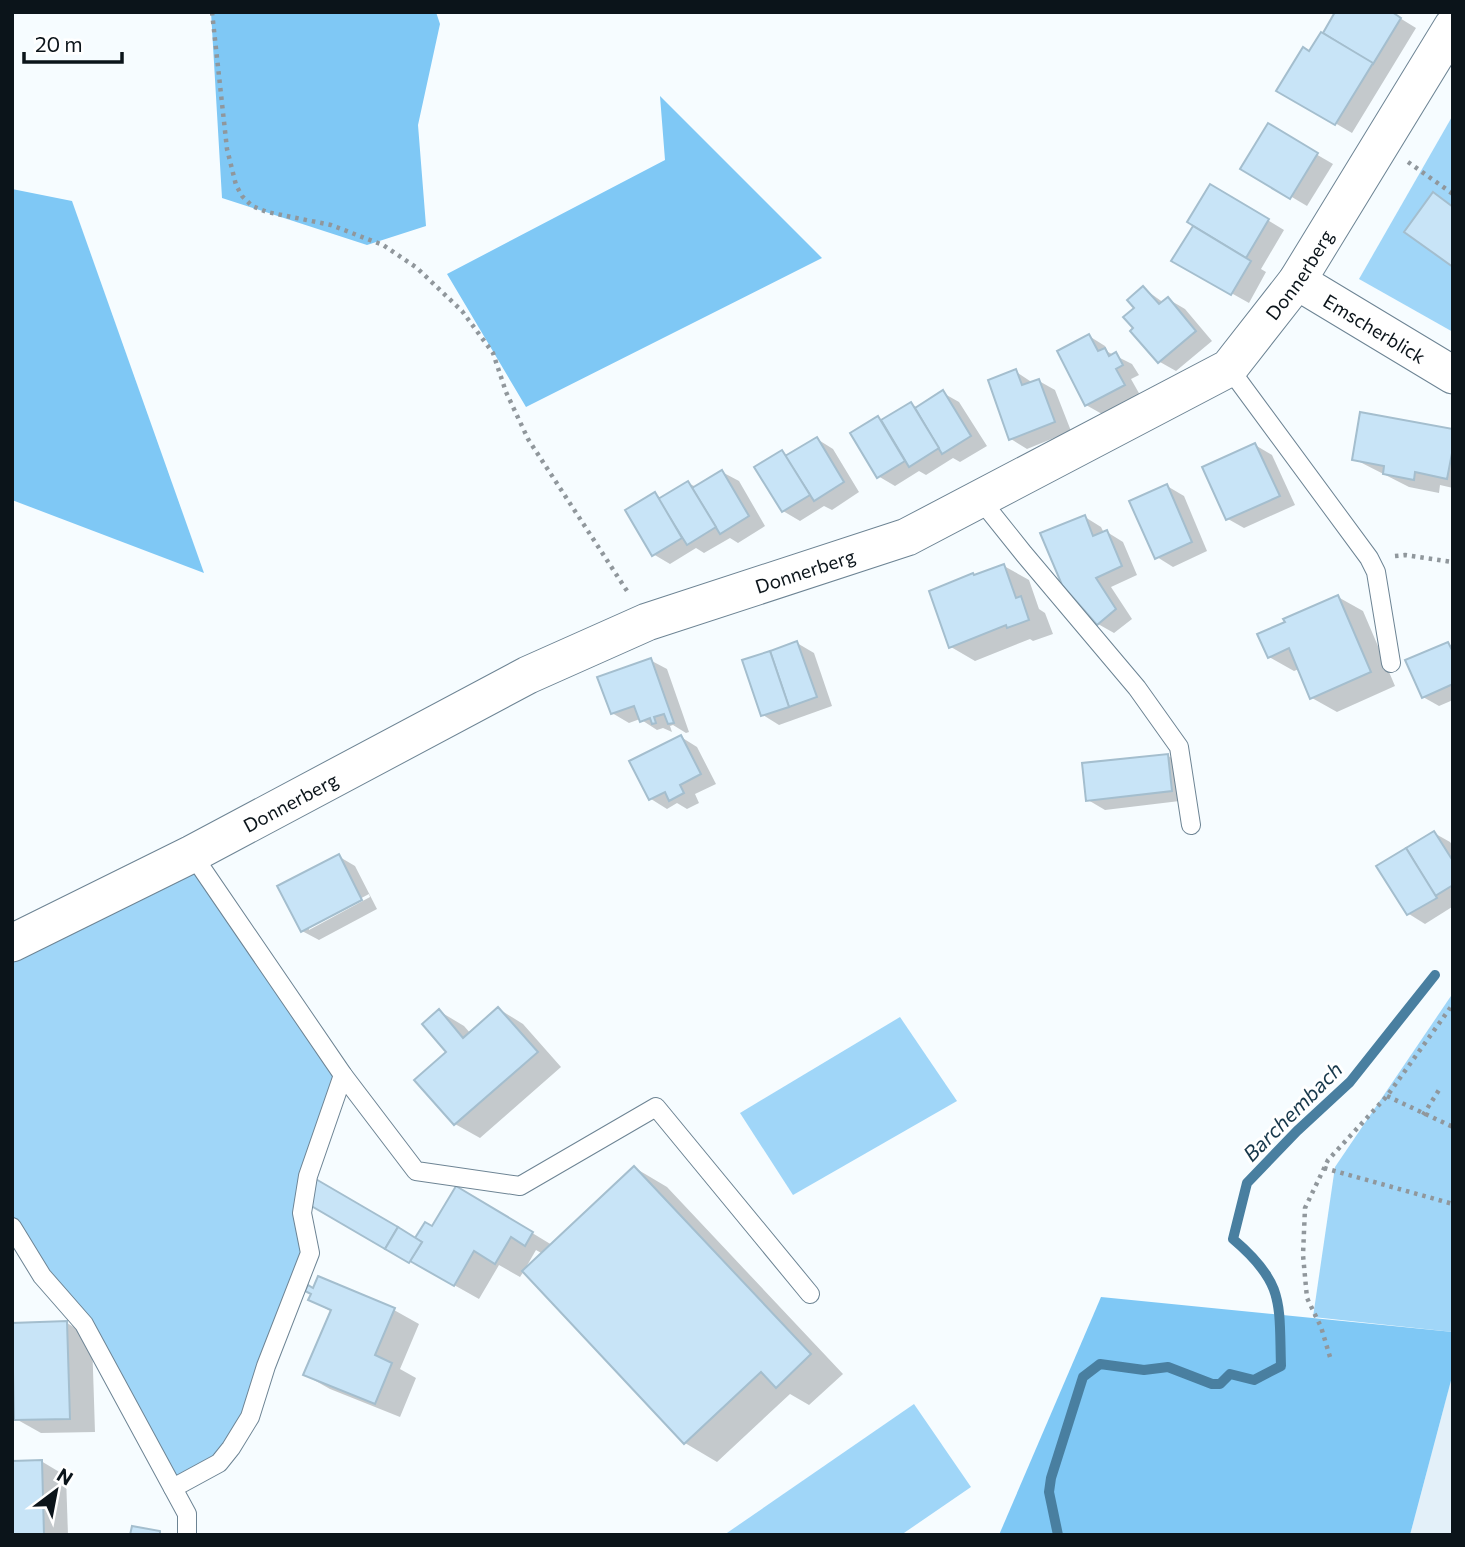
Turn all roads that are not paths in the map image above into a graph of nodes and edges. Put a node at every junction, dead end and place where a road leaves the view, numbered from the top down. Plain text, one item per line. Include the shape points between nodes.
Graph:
1 (1453, 26) edge
2 (1297, 281) junction
3 (1229, 368) junction
4 (1453, 375) edge
5 (980, 499) junction
6 (1391, 663) dead end
7 (1191, 825) dead end
8 (192, 854) junction
9 (12, 943) edge
10 (343, 1075) junction
11 (12, 1227) edge
12 (810, 1294) dead end
13 (173, 1488) junction
14 (187, 1535) edge

1 - 2 street, Donnerberg
2 - 3 street, Donnerberg
2 - 4 street, Emscherblick
3 - 5 street, Donnerberg
3 - 6 lane via 1369,558 1376,572
5 - 7 lane via 1137,688 1179,747
5 - 8 street, Donnerberg via 907,537 647,622 528,675
8 - 9 street, Donnerberg
8 - 10 lane
10 - 12 lane via 416,1171 520,1186 656,1107
10 - 13 lane via 308,1176 302,1213 310,1253 250,1417 219,1463
11 - 13 lane via 42,1276 84,1324
13 - 14 lane via 187,1514

